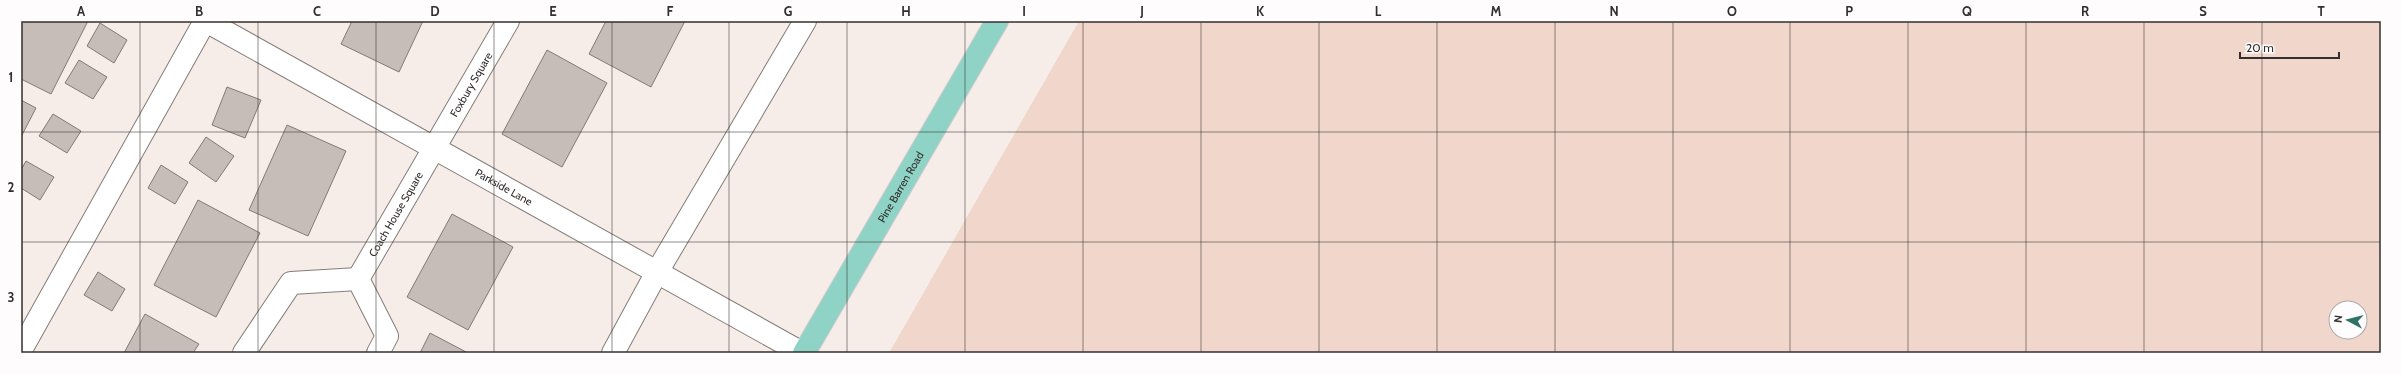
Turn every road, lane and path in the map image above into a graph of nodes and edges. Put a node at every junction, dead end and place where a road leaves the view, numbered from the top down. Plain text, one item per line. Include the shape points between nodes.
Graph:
1 (205, 21) edge
2 (508, 21) edge
3 (805, 21) edge
4 (996, 21) edge
5 (434, 148) junction
6 (657, 272) junction
7 (358, 279) junction
8 (21, 350) edge
9 (244, 353) edge
10 (378, 353) edge
11 (613, 353) edge
12 (803, 353) edge

1 - 5 street, Parkside Lane
1 - 8 street
2 - 5 street, Foxbury Square
3 - 6 street
4 - 12 main road, Pine Barren Road
5 - 6 street, Parkside Lane
5 - 7 street, Coach House Square
6 - 11 street
6 - 12 street, Parkside Lane
7 - 9 street via 291,283
7 - 10 street via 387,336

